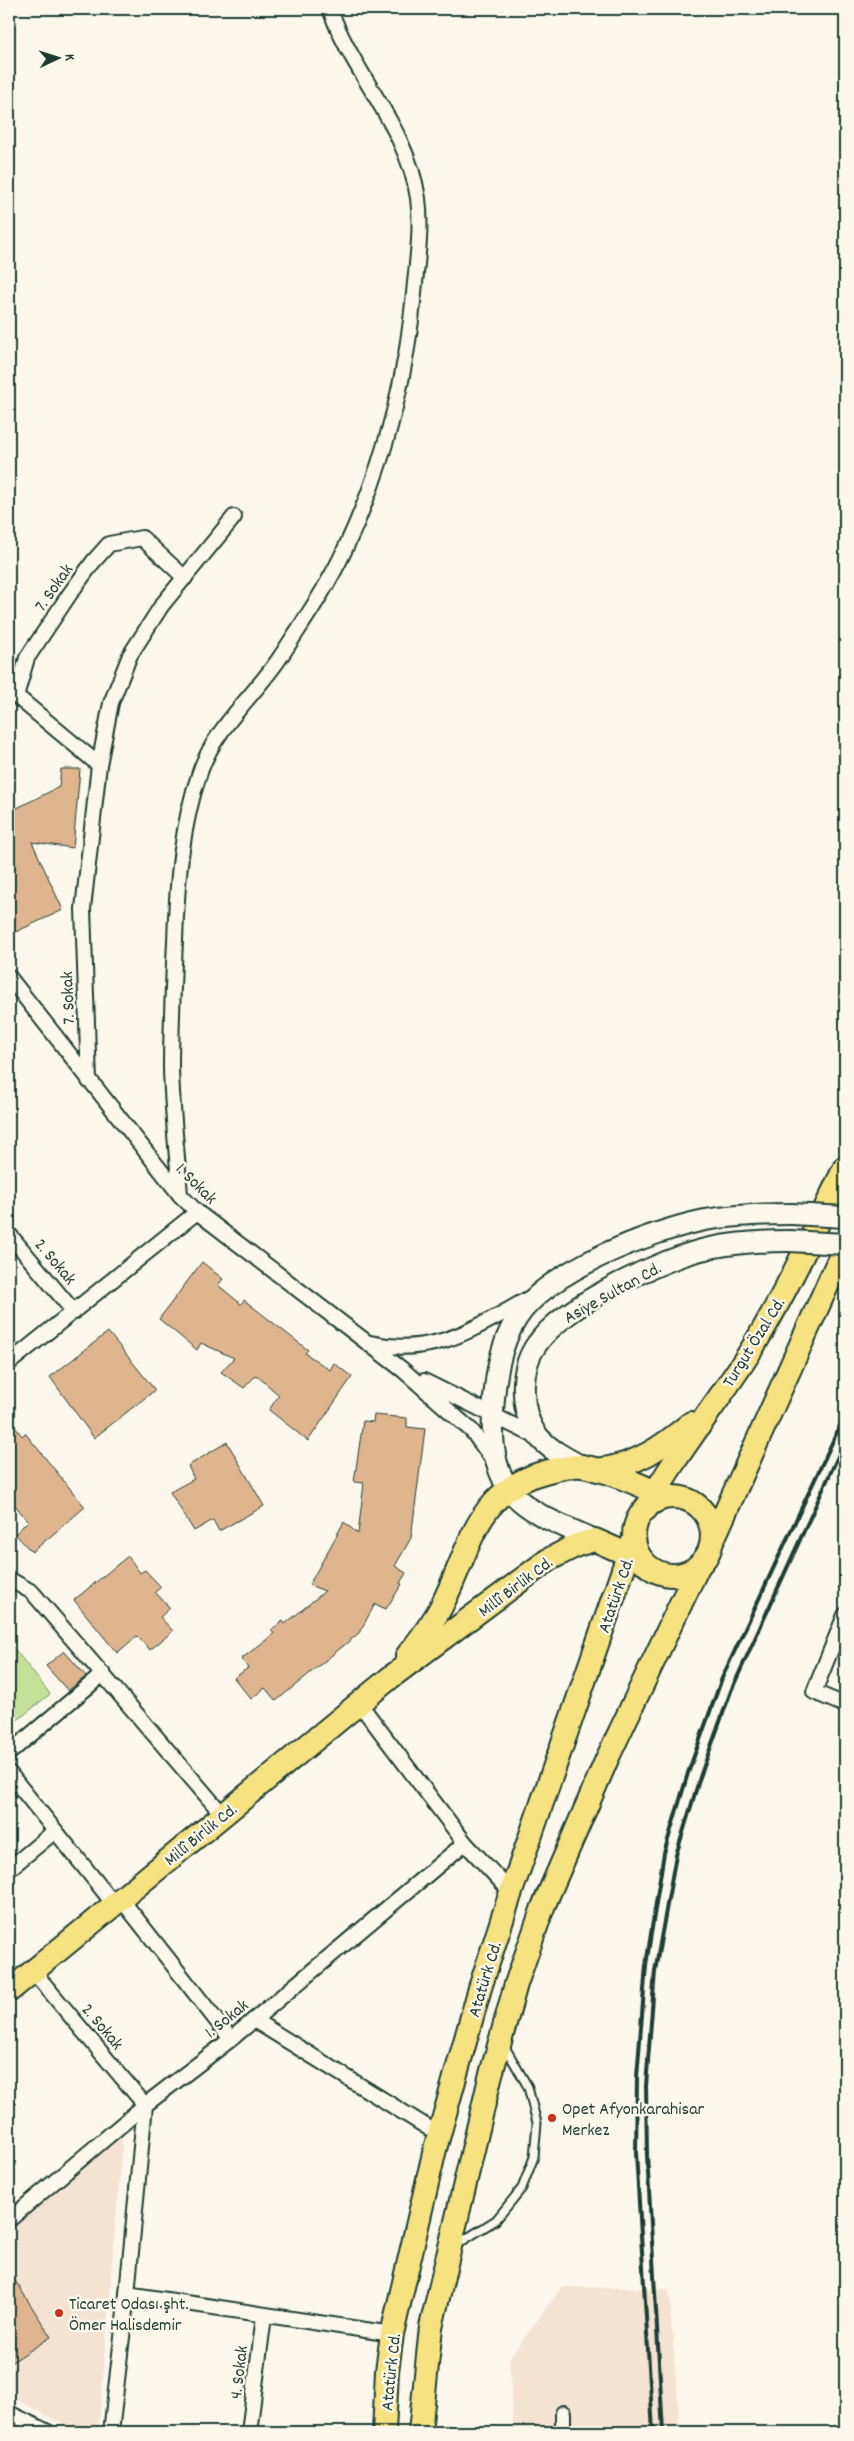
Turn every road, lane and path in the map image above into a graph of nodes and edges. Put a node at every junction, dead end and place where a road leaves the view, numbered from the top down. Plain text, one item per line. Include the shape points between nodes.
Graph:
1 (330, 9) edge
2 (234, 517) dead end
3 (185, 578) junction
4 (12, 693) edge
5 (99, 765) junction
6 (12, 987) edge
7 (89, 1081) junction
8 (845, 1167) edge
9 (180, 1195) junction
10 (196, 1212) junction
11 (845, 1217) edge
12 (9, 1234) edge
13 (845, 1245) edge
14 (542, 1292) junction
15 (74, 1312) junction
16 (368, 1343) junction
17 (9, 1363) edge
18 (404, 1370) junction
19 (524, 1402) junction
20 (710, 1409) junction
21 (498, 1423) junction
22 (472, 1431) junction
23 (537, 1436) junction
24 (497, 1465) junction
25 (587, 1468) junction
26 (506, 1488) junction
27 (656, 1499) junction
28 (595, 1540) junction
29 (712, 1542) junction
30 (635, 1551) junction
31 (699, 1566) junction
32 (9, 1579) edge
33 (845, 1615) edge
34 (103, 1674) junction
35 (391, 1677) junction
36 (359, 1703) junction
37 (845, 1705) edge
38 (9, 1753) edge
39 (9, 1773) edge
40 (223, 1815) junction
41 (55, 1831) junction
42 (465, 1843) junction
43 (9, 1869) edge
44 (511, 1892) junction
45 (117, 1901) junction
46 (33, 1971) junction
47 (9, 1991) edge
48 (254, 2020) junction
49 (231, 2039) junction
50 (500, 2039) junction
51 (145, 2105) junction
52 (440, 2135) junction
53 (9, 2220) edge
54 (449, 2249) junction
55 (126, 2294) junction
56 (264, 2316) junction
57 (392, 2334) junction
58 (9, 2413) edge
59 (563, 2413) dead end
60 (48, 2432) edge
61 (111, 2432) edge
62 (249, 2432) edge
63 (384, 2432) edge
64 (420, 2432) edge
65 (562, 2432) edge

1 - 9 street via 349,52 390,118 409,160 420,230 411,330 397,407 345,549 279,660 224,727 201,768 187,814 177,902 171,1070
2 - 3 street, 7. Sokak
3 - 4 street, 7. Sokak via 142,538 109,544 68,595 27,658
3 - 5 street, 7. Sokak via 162,605 130,655 111,704
4 - 5 street, 7. Sokak
5 - 7 street, 7. Sokak via 83,909
6 - 7 street, 1. Sokak
7 - 9 street, 1. Sokak
8 - 20 main road, Turgut Özal Cd. via 770,1319
9 - 10 street, 1. Sokak
10 - 15 street
10 - 16 street, 1. Sokak
11 - 14 main road, Asiye Sultan Cd., bridge via 792,1214 733,1216 682,1226 619,1248
12 - 15 street, 2. Sokak
13 - 19 main road, Asiye Sultan Cd., bridge via 789,1241 734,1244 681,1256 636,1276 560,1320 537,1343 525,1369
13 - 29 main road
14 - 16 street via 469,1330 419,1348
14 - 21 main road, Asiye Sultan Cd. via 518,1317 503,1345 496,1380
15 - 17 street
16 - 18 street, 1. Sokak
18 - 21 street
18 - 22 street
19 - 21 street via 518,1416
19 - 23 main road, Asiye Sultan Cd. via 530,1426
20 - 25 main road via 650,1454 623,1466
20 - 27 main road, Turgut Özal Cd.
21 - 22 street
21 - 23 street
21 - 24 main road, Asiye Sultan Cd.
22 - 24 street
23 - 25 main road, Asiye Sultan Cd. via 561,1455
24 - 26 main road, Asiye Sultan Cd.
25 - 26 main road via 549,1470
25 - 27 main road
26 - 28 main road via 520,1502 541,1515
26 - 35 main road, Millî Birlik Cd. via 490,1505 473,1533 443,1604 428,1630
27 - 29 main road via 688,1500 699,1506 712,1528
27 - 30 main road via 636,1525
28 - 30 main road
28 - 35 main road, Millî Birlik Cd. via 548,1560
29 - 31 main road via 708,1555
30 - 31 main road via 652,1569 675,1575 688,1573
30 - 44 main road, Atatürk Cd.
31 - 50 main road, Atatürk Cd. via 607,1759 543,1907
32 - 34 street via 32,1592
33 - 37 street via 814,1692
34 - 38 street
34 - 40 street
35 - 36 main road, Millî Birlik Cd.
36 - 40 main road, Millî Birlik Cd.
36 - 42 street
39 - 41 street
40 - 45 main road, Millî Birlik Cd.
41 - 43 street
41 - 45 street
42 - 44 street
42 - 48 street, 1. Sokak
44 - 52 main road, Atatürk Cd. via 480,1988
45 - 46 main road, Millî Birlik Cd.
45 - 49 street
46 - 47 main road, Millî Birlik Cd.
46 - 51 street, 2. Sokak
48 - 49 street, 1. Sokak
48 - 52 street
49 - 51 street, 1. Sokak
50 - 54 main road, Atatürk Cd.
50 - 54 lane via 528,2087 537,2123 534,2157 522,2188 496,2220
51 - 53 street, 1. Sokak
51 - 55 street
52 - 57 main road, Atatürk Cd.
54 - 64 main road, Atatürk Cd. via 431,2327
55 - 56 street
55 - 61 street
56 - 57 street
56 - 62 street, 4. Sokak
57 - 63 main road, Atatürk Cd.
58 - 60 street
59 - 65 street

